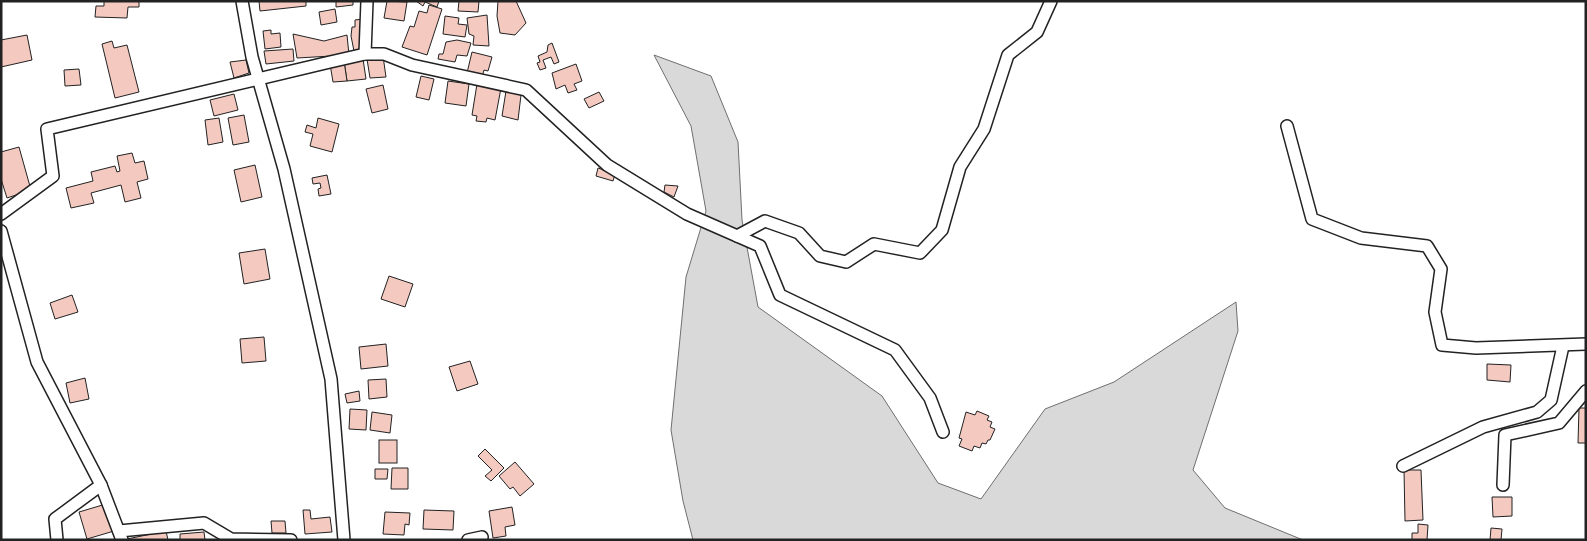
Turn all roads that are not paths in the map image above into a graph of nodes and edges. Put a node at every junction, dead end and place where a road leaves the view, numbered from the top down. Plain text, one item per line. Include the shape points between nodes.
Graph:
1 (242, 1) edge
2 (368, 1) edge
3 (1051, 1) edge
4 (365, 54) junction
5 (260, 79) junction
6 (1287, 126) dead end
7 (1, 214) edge
8 (1, 231) edge
9 (737, 236) junction
10 (4, 250) edge
11 (1586, 344) edge
12 (1563, 346) junction
13 (1586, 391) edge
14 (943, 432) dead end
15 (1404, 466) dead end
16 (101, 485) junction
17 (1503, 485) dead end
18 (121, 535) edge
19 (482, 537) dead end
20 (58, 540) edge
21 (291, 540) edge
22 (344, 540) edge
23 (468, 540) edge

1 - 5 street via 252,57
2 - 4 street
3 - 9 street via 1036,32 1008,55 984,129 960,167 942,230 920,253 874,244 846,262 820,256 799,233 765,220
4 - 5 street
4 - 9 street via 384,54 412,65 526,90 607,165 687,214
5 - 7 street via 47,129 53,176
5 - 22 street via 332,379
6 - 12 street via 1312,220 1361,238 1427,246 1441,269 1435,312 1442,345 1476,348
8 - 10 street
9 - 14 street via 760,246 780,295 895,350 930,398
10 - 16 street via 37,362
11 - 12 street
12 - 15 street via 1551,400 1537,412 1484,427
13 - 17 street via 1559,423 1505,435
16 - 18 street
16 - 20 street via 55,519
18 - 21 street via 204,523 231,539
19 - 23 street

